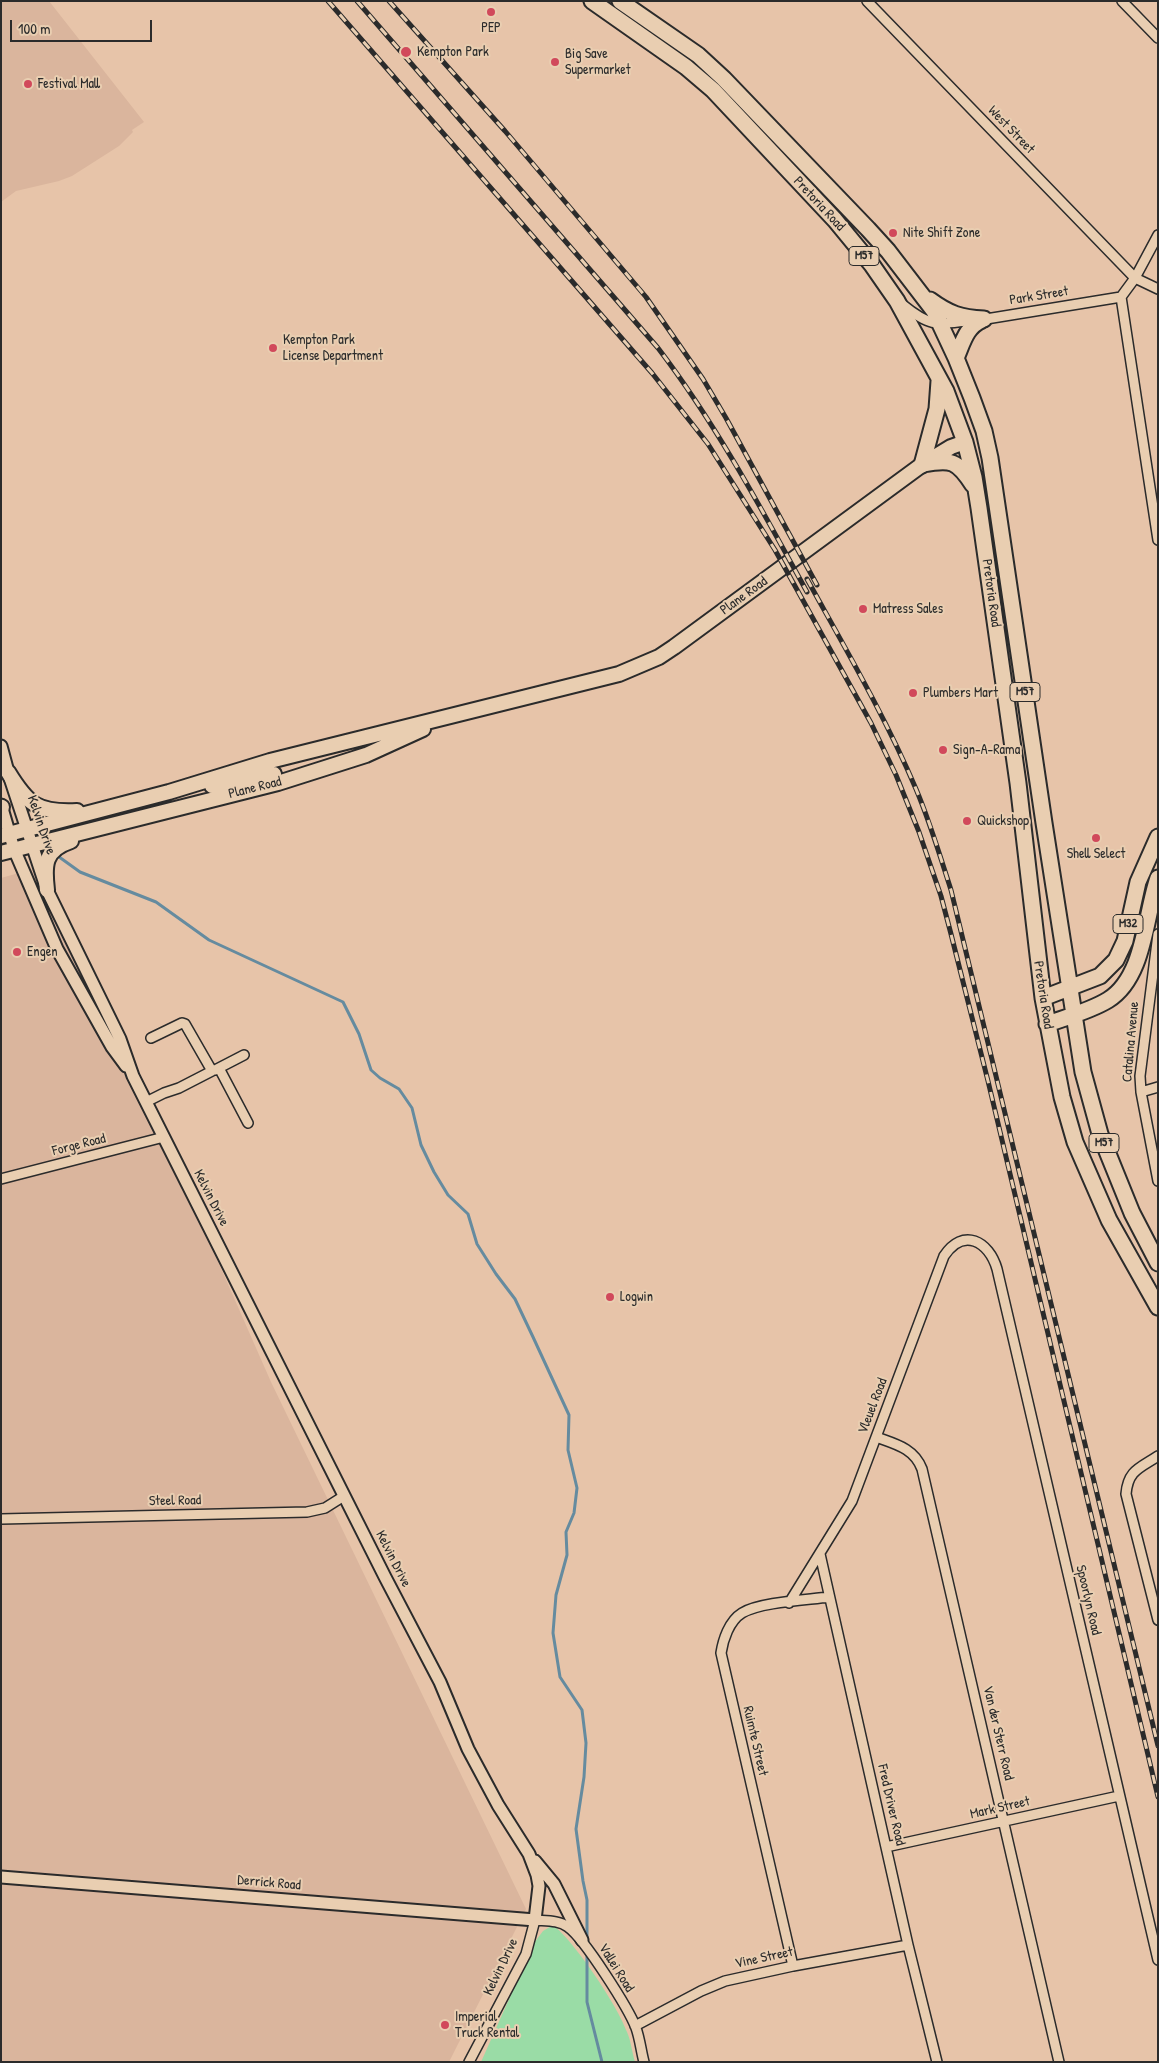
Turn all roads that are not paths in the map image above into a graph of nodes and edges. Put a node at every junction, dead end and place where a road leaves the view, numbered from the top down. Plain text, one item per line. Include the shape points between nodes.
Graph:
1 (592, 1) edge
2 (620, 1) edge
3 (867, 1) edge
4 (1122, 1) edge
5 (1158, 38) edge
6 (1158, 235) edge
7 (1135, 278) junction
8 (1158, 289) edge
9 (921, 293) junction
10 (1121, 297) junction
11 (897, 301) junction
12 (983, 320) junction
13 (940, 325) junction
14 (956, 358) junction
15 (939, 377) junction
16 (972, 398) junction
17 (964, 442) junction
18 (990, 458) junction
19 (922, 465) junction
20 (975, 488) junction
21 (1158, 540) edge
22 (502, 704) junction
23 (1, 746) edge
24 (8, 772) junction
25 (274, 774) dead end
26 (1018, 783) junction
27 (1038, 785) junction
28 (169, 792) junction
29 (2, 807) edge
30 (103, 809) junction
31 (26, 830) junction
32 (91, 830) junction
33 (5, 835) edge
34 (1158, 837) edge
35 (32, 844) junction
36 (8, 851) edge
37 (1158, 878) edge
38 (47, 890) junction
39 (1158, 934) edge
40 (1066, 964) junction
41 (1100, 976) junction
42 (1071, 988) junction
43 (1043, 998) junction
44 (1073, 1015) junction
45 (1047, 1024) junction
46 (151, 1038) dead end
47 (244, 1055) dead end
48 (216, 1069) junction
49 (132, 1076) junction
50 (1158, 1087) edge
51 (1141, 1092) junction
52 (146, 1102) junction
53 (248, 1123) dead end
54 (164, 1137) junction
55 (1, 1179) edge
56 (1158, 1181) edge
57 (986, 1247) joint
58 (1158, 1263) edge
59 (1158, 1307) edge
60 (876, 1437) junction
61 (1158, 1456) edge
62 (344, 1496) junction
63 (1, 1520) edge
64 (820, 1554) junction
65 (829, 1597) junction
66 (789, 1603) junction
67 (1156, 1603) edge
68 (1158, 1620) edge
69 (1119, 1796) junction
70 (1004, 1822) junction
71 (886, 1847) junction
72 (529, 1854) junction
73 (1, 1877) edge
74 (535, 1920) junction
75 (582, 1940) junction
76 (908, 1945) junction
77 (1158, 1960) edge
78 (793, 1966) junction
79 (635, 2026) junction
80 (469, 2062) edge
81 (644, 2062) edge
82 (937, 2062) edge
83 (1059, 2062) edge

1 - 11 main road, Pretoria Road / M57 via 713,90 835,220
2 - 9 main road, Pretoria Road / M57 via 698,55 724,78 868,229
3 - 7 street, West Street
4 - 5 street
6 - 7 street
7 - 8 street
7 - 10 street
9 - 12 main road via 952,314
9 - 13 main road, Pretoria Road / M57
10 - 12 street, Park Street
10 - 21 street
11 - 13 street, Park Street via 919,318
11 - 15 main road, Pretoria Road / M57
12 - 13 street, Park Street
12 - 14 main road via 966,332
13 - 14 main road, Pretoria Road / M57
14 - 16 main road, Pretoria Road / M57
15 - 17 main road, Pretoria Road / M57
15 - 19 main road via 937,409
16 - 17 main road via 971,422
16 - 18 main road, Pretoria Road / M57
17 - 18 main road via 978,446
17 - 19 main road, Plane Road
17 - 20 main road, Pretoria Road / M57
18 - 27 main road, Pretoria Road / M57
19 - 20 main road via 950,461 966,474
19 - 22 main road, Plane Road via 660,657 619,674
20 - 26 main road, Pretoria Road / M57
22 - 28 main road, Plane Road via 270,761
22 - 32 main road, Plane Road via 430,727 366,755 278,783
23 - 24 street, Kelvin Drive
24 - 30 main road via 29,802 44,809 62,812
24 - 31 street, Kelvin Drive
25 - 28 main road
26 - 27 main road
26 - 43 main road, Pretoria Road / M57
27 - 40 main road, Pretoria Road / M57
28 - 30 main road, Plane Road
29 - 33 street, Kelvin Drive
30 - 31 main road, Plane Road
31 - 33 main road, Plane Road
31 - 35 street, Kelvin Drive
32 - 35 main road, Plane Road
32 - 38 main road via 50,854 45,870
33 - 36 street, Kelvin Drive
34 - 41 main road, M32 via 1138,882 1119,955
35 - 36 main road, Plane Road
35 - 38 street, Kelvin Drive
36 - 49 street, Kelvin Drive via 57,949
37 - 44 main road, M32 via 1138,955 1128,979 1109,1000
38 - 49 street, Kelvin Drive via 120,1038
39 - 51 street, Catalina Avenue via 1142,1053
40 - 41 main road via 1083,975
40 - 42 main road, Pretoria Road / M57
41 - 42 main road, M32
42 - 43 main road, M32
42 - 44 main road, Pretoria Road / M57
43 - 45 main road, Pretoria Road / M57
44 - 45 main road, M32
44 - 58 main road, Pretoria Road / M57 via 1083,1072 1100,1134 1132,1213
45 - 59 main road, Pretoria Road / M57 via 1075,1142 1109,1220
46 - 48 street via 186,1024
47 - 48 street
48 - 52 street
48 - 53 street
49 - 52 street, Kelvin Drive
50 - 51 street
51 - 56 street, Catalina Avenue
52 - 54 street, Kelvin Drive
54 - 55 street, Forge Road
54 - 62 street, Kelvin Drive
57 - 60 street, Vleuel Road via 976,1241 965,1240 944,1256
57 - 69 street, Spoorlyn Road via 997,1269
60 - 64 street, Vleuel Road via 852,1501
60 - 70 street, Van der Sterr Road via 912,1453 922,1469
61 - 67 street via 1131,1474 1126,1494
62 - 63 street, Steel Road via 325,1508 307,1512
62 - 72 street, Kelvin Drive via 440,1682 468,1749
64 - 65 street, Fred Driver Road
64 - 66 street, Vleuel Road
65 - 66 street, Ruimte Street
65 - 71 street, Fred Driver Road
66 - 78 street, Ruimte Street via 741,1614 729,1630 721,1653
67 - 68 street
69 - 70 street, Mark Street
69 - 77 street, Spoorlyn Road
70 - 71 street, Mark Street
70 - 83 street, Van der Sterr Road
71 - 76 street, Fred Driver Road
72 - 74 street, Kelvin Drive via 538,1880
72 - 75 street via 554,1884
73 - 74 street, Derrick Road
74 - 75 street, Vallei Road via 567,1925
74 - 80 street, Kelvin Drive via 526,1954
75 - 79 street, Vallei Road
76 - 78 street, Vine Street
76 - 82 street, Fred Driver Road
78 - 79 street, Vine Street via 715,1985
79 - 81 street, Vallei Road

